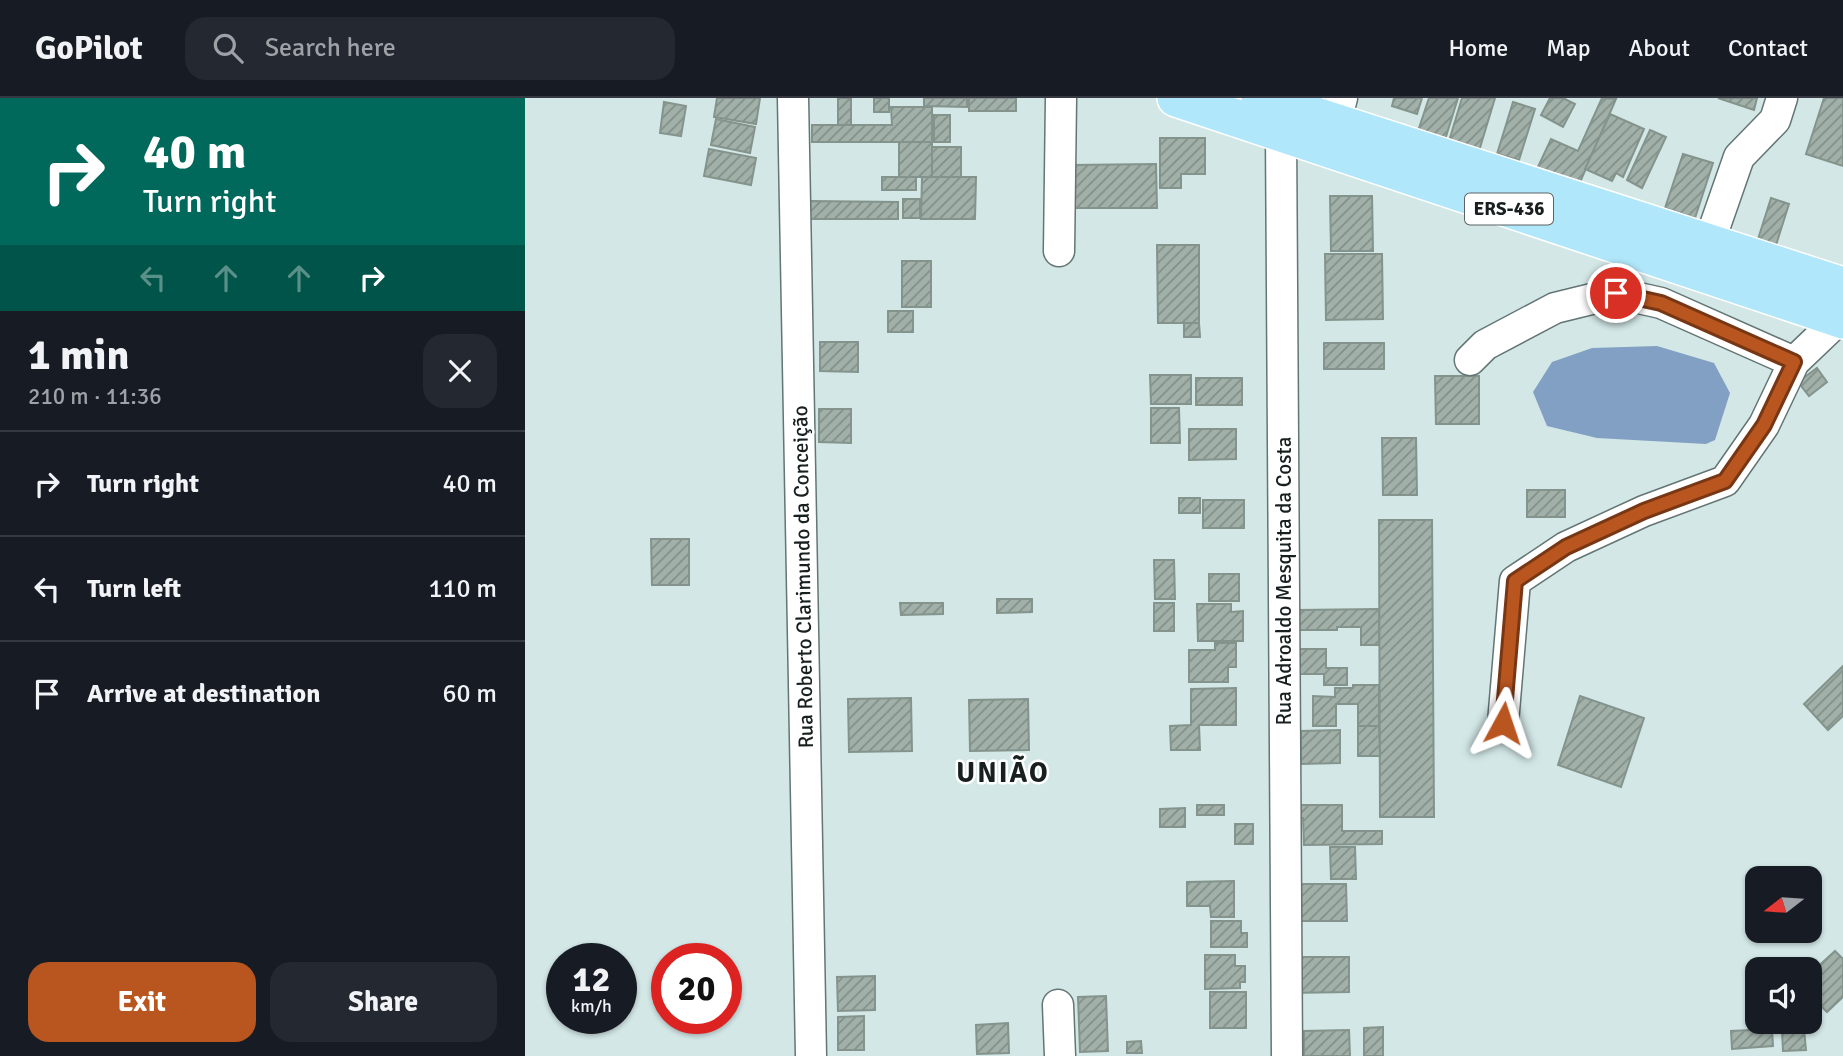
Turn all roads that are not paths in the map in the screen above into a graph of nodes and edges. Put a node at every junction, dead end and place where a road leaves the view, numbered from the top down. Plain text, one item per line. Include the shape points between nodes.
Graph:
1 (793, 98) edge
2 (1061, 98) edge
3 (1176, 98) edge
4 (1782, 98) edge
5 (1276, 113) edge
6 (1335, 123) edge
7 (1709, 243) junction
8 (1059, 251) dead end
9 (1842, 310) edge
10 (1470, 360) dead end
11 (1794, 362) junction
12 (1503, 723) dead end
13 (1058, 1005) dead end
14 (811, 1056) edge
15 (1060, 1056) edge
16 (1287, 1056) edge

1 - 14 street, Rua Roberto Clarimundo da Conceição
2 - 8 street
3 - 5 main road, ERS-436
4 - 7 street via 1775,120 1739,157
5 - 6 main road, ERS-436
5 - 16 street, Rua Adroaldo Mesquita da Costa
6 - 7 main road, ERS-436
6 - 9 main road, ERS-436
7 - 9 main road, ERS-436
9 - 11 street
10 - 11 street via 1485,345 1555,308 1616,293 1661,303
11 - 12 street via 1764,425 1725,481 1566,547 1515,581
13 - 15 street

